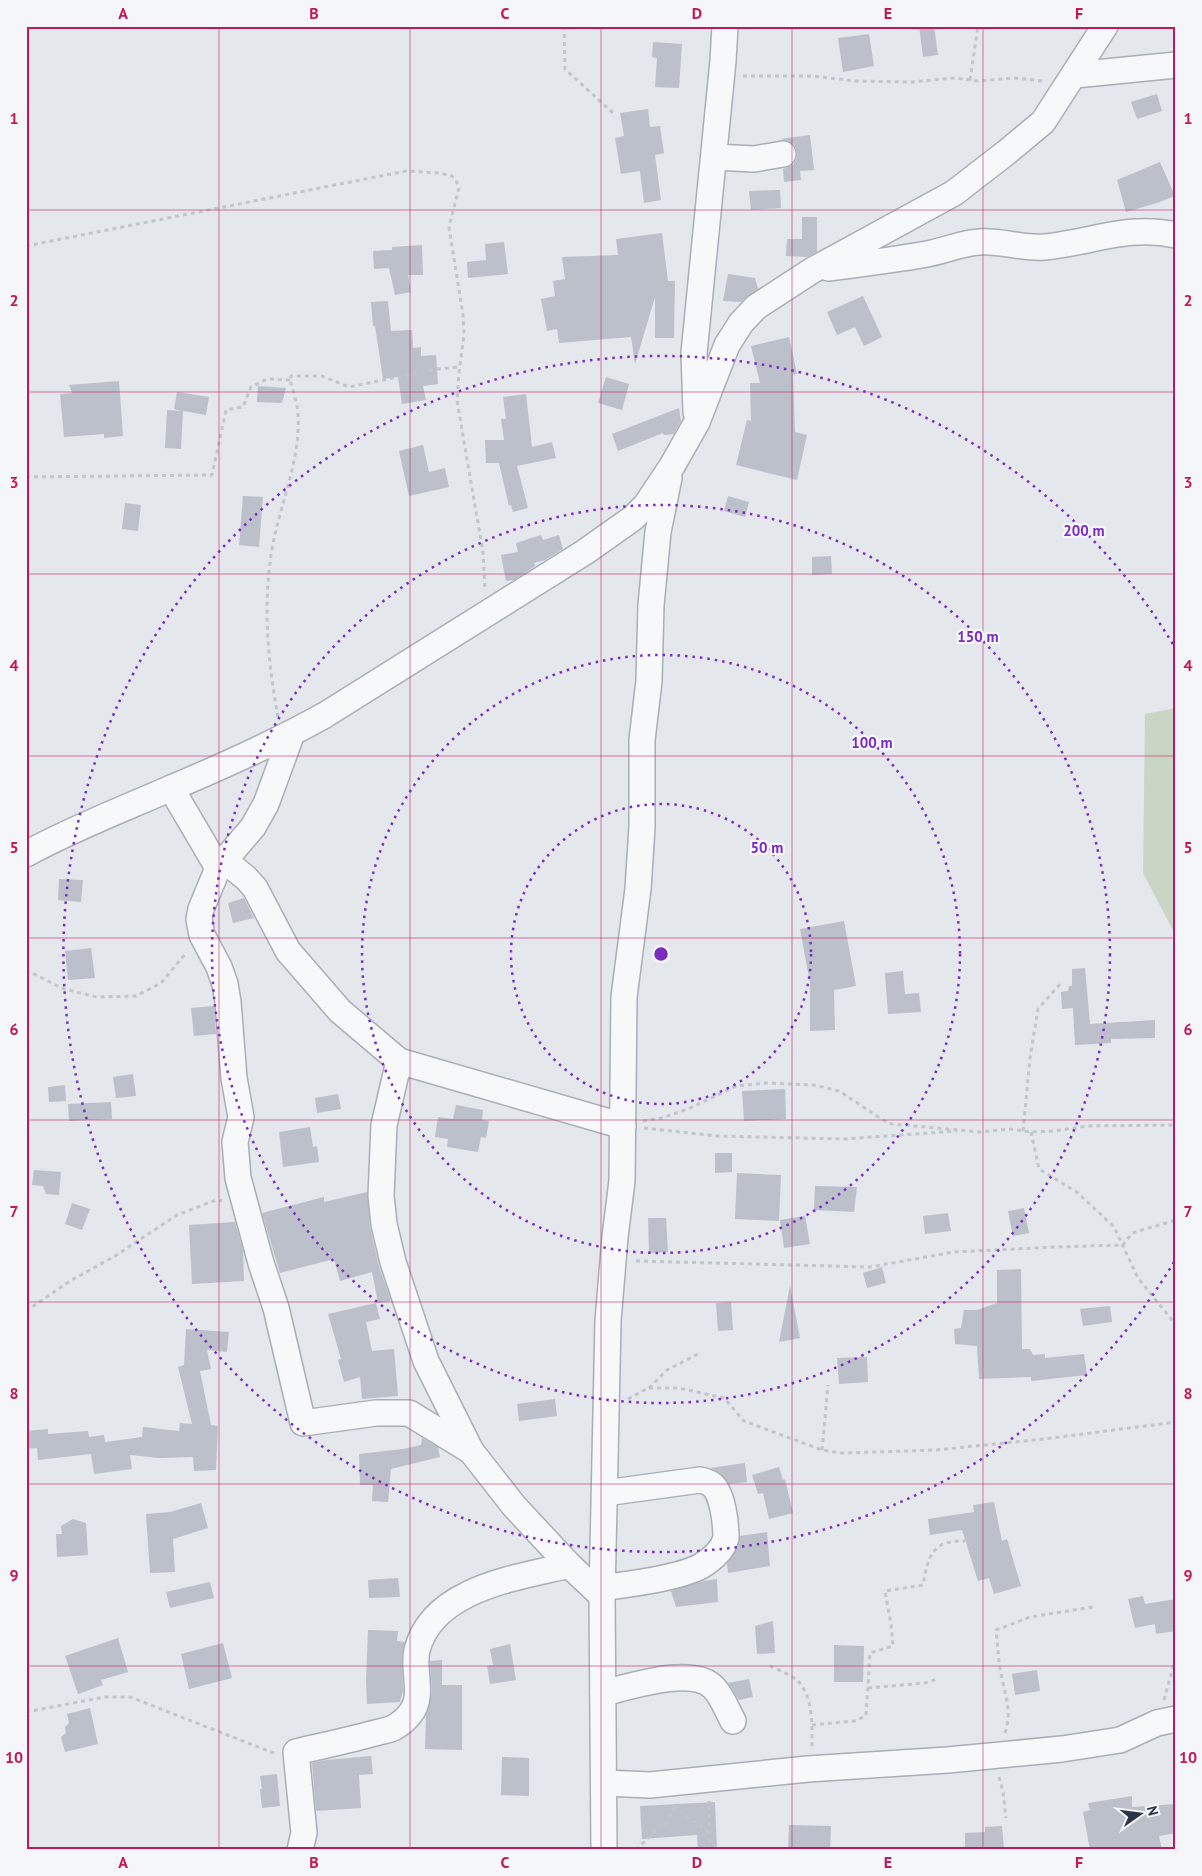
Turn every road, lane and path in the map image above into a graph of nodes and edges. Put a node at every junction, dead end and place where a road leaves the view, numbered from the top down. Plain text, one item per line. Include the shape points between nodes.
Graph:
1 (564, 26) edge
2 (725, 26) edge
3 (978, 26) edge
4 (1105, 26) edge
5 (1176, 65) edge
6 (1075, 75) junction
7 (722, 77) junction
8 (970, 80) junction
9 (613, 113) dead end
10 (783, 154) dead end
11 (714, 157) junction
12 (1176, 236) edge
13 (26, 246) edge
14 (813, 270) junction
15 (460, 367) junction
16 (290, 380) junction
17 (697, 422) junction
18 (672, 466) junction
19 (26, 477) edge
20 (486, 613) junction
21 (287, 735) junction
22 (171, 788) junction
23 (26, 854) edge
24 (221, 864) junction
25 (202, 935) junction
26 (26, 970) edge
27 (1062, 982) dead end
28 (1176, 1055) edge
29 (1176, 1059) edge
30 (399, 1061) junction
31 (1176, 1125) edge
32 (623, 1126) junction
33 (969, 1131) junction
34 (1023, 1131) junction
35 (1031, 1132) junction
36 (245, 1205) junction
37 (1176, 1220) edge
38 (1123, 1245) junction
39 (613, 1260) junction
40 (26, 1311) edge
41 (1176, 1325) edge
42 (698, 1354) dead end
43 (828, 1385) dead end
44 (648, 1388) junction
45 (606, 1411) junction
46 (1176, 1422) edge
47 (822, 1450) junction
48 (472, 1451) junction
49 (605, 1493) junction
50 (965, 1541) dead end
51 (569, 1565) junction
52 (602, 1592) junction
53 (1093, 1607) dead end
54 (1176, 1657) edge
55 (770, 1666) dead end
56 (937, 1679) dead end
57 (868, 1688) junction
58 (603, 1693) junction
59 (26, 1712) edge
60 (733, 1721) dead end
61 (1168, 1721) edge
62 (812, 1725) junction
63 (992, 1756) junction
64 (297, 1758) junction
65 (808, 1769) junction
66 (708, 1780) junction
67 (604, 1783) junction
68 (679, 1802) dead end
69 (675, 1806) junction
70 (1006, 1818) dead end
71 (710, 1834) junction
72 (300, 1850) edge
73 (604, 1850) edge
74 (636, 1850) edge
75 (708, 1850) edge

1 - 9 path via 565,69
2 - 7 street
3 - 8 path
4 - 6 street
5 - 6 street
6 - 8 path via 1052,82 1014,78
6 - 14 street via 1043,122 954,193
7 - 8 path via 812,76 912,82 954,78
7 - 11 street
10 - 11 street via 754,159
11 - 17 street via 694,353
12 - 14 street via 1136,231 1042,247 978,242 928,254
13 - 15 path via 406,171 452,176 459,188 449,227 463,315
14 - 17 street via 756,308 741,322 727,345
15 - 16 path via 349,387 322,376 293,375
15 - 20 path via 457,400 483,552
16 - 19 path via 266,379 251,387 243,407 226,410 212,475
16 - 21 path via 298,410 294,464 271,553 266,596 268,657
17 - 18 street
18 - 20 street via 646,505 633,518 585,552
18 - 32 street via 658,532 651,605 649,681 642,740 638,889 624,996
20 - 21 street via 325,715
21 - 22 street
21 - 24 street via 266,804 253,827
22 - 23 street via 56,837
22 - 24 street
24 - 25 street via 201,909
24 - 30 street via 246,878 288,951 340,1011
25 - 26 path via 161,982 136,996 97,997 64,989
25 - 36 street via 219,967 228,1002 234,1078 241,1118 235,1142 238,1178
27 - 34 path via 1038,1009
28 - 29 path
30 - 32 street
30 - 48 street via 384,1125 381,1196 384,1224 393,1262 426,1361
31 - 35 path via 1088,1126
32 - 33 path via 717,1136 844,1139
32 - 33 path via 688,1109 736,1086 767,1083 814,1085 839,1091 892,1124
32 - 39 street via 622,1181
33 - 34 path
34 - 35 path
35 - 38 path via 1038,1169 1078,1193 1114,1227
36 - 40 path via 216,1200 177,1215
36 - 48 street via 276,1308 304,1423 376,1413 409,1413
37 - 38 path via 1132,1233
38 - 39 path via 954,1252 870,1267
38 - 41 path via 1138,1278
39 - 45 street
42 - 44 path via 667,1370
43 - 47 path
44 - 45 path
44 - 47 path via 679,1388 724,1398 744,1421
45 - 49 street
46 - 47 path via 936,1450 841,1453
48 - 51 street via 514,1506
49 - 52 street
49 - 52 street via 700,1480 716,1489 721,1500 726,1538 714,1557 700,1567
50 - 57 path via 950,1540 939,1545 926,1565 923,1585 885,1591 893,1646 870,1653
51 - 52 street
51 - 64 street via 486,1586 462,1596 426,1630 417,1651 417,1698 407,1717 393,1728 296,1752
52 - 58 street
53 - 63 path via 1030,1618 996,1630 1010,1720 1003,1740
54 - 61 path via 1167,1684
55 - 62 path via 797,1681 807,1696
56 - 57 path
57 - 62 path via 866,1716 854,1721
58 - 60 street via 672,1678 701,1679 713,1687 724,1701
58 - 67 street
59 - 64 path via 105,1697 130,1697 284,1757
61 - 63 street via 1120,1740
62 - 65 path
63 - 65 street
63 - 70 path via 1003,1792
64 - 72 street via 304,1833
65 - 66 street
66 - 67 street via 650,1785
66 - 71 path
67 - 73 street
68 - 69 path
69 - 71 path
69 - 74 path via 666,1825 660,1826
71 - 75 path

